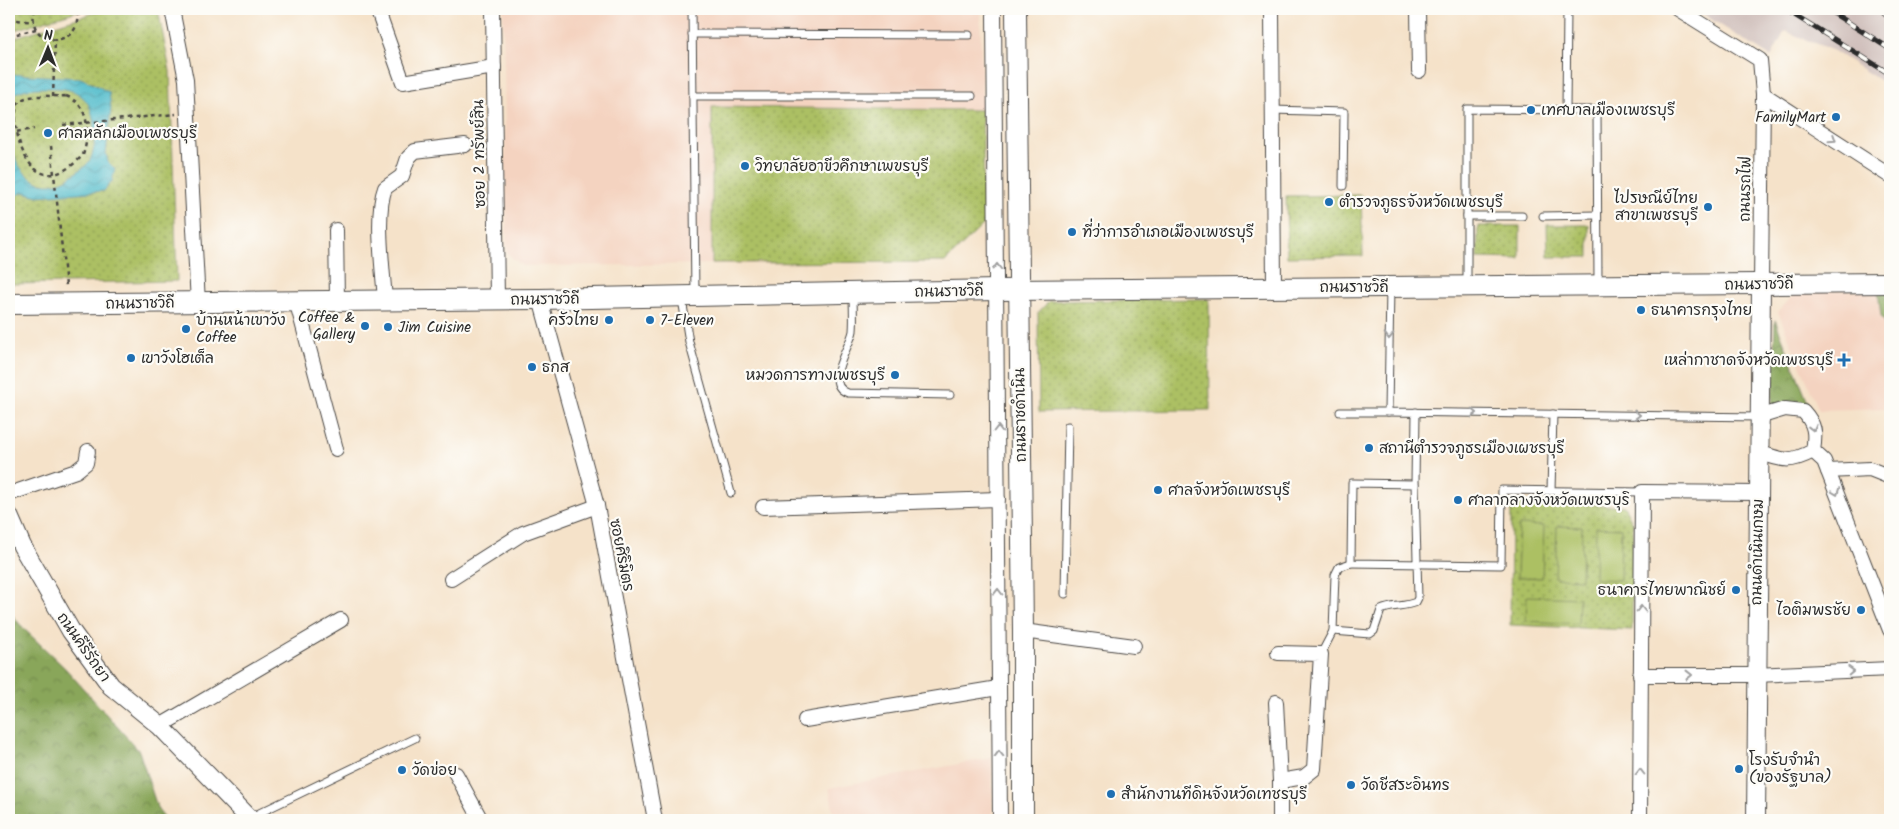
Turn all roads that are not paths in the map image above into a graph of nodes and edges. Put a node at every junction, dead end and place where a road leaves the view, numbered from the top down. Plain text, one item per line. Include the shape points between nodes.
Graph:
1 (172, 9) edge
2 (378, 9) edge
3 (493, 9) edge
4 (692, 9) edge
5 (994, 9) edge
6 (1016, 9) edge
7 (1272, 9) edge
8 (1418, 9) edge
9 (1567, 9) edge
10 (1678, 9) edge
11 (692, 34) junction
12 (969, 35) dead end
13 (494, 67) junction
14 (1419, 71) dead end
15 (995, 90) junction
16 (1016, 90) junction
17 (1763, 94) junction
18 (693, 96) junction
19 (972, 96) dead end
20 (1272, 110) junction
21 (1566, 110) junction
22 (465, 144) dead end
23 (1890, 176) edge
24 (1344, 186) dead end
25 (1597, 215) junction
26 (1467, 216) junction
27 (1522, 216) dead end
28 (1543, 216) dead end
29 (336, 230) dead end
30 (1890, 283) edge
31 (1760, 285) junction
32 (1598, 286) junction
33 (1390, 287) junction
34 (1467, 287) junction
35 (1274, 288) junction
36 (997, 290) junction
37 (1018, 290) junction
38 (854, 293) junction
39 (689, 296) junction
40 (497, 299) junction
41 (540, 299) junction
42 (296, 300) junction
43 (337, 300) junction
44 (385, 300) junction
45 (198, 302) junction
46 (9, 304) edge
47 (950, 395) dead end
48 (1340, 412) dead end
49 (1388, 412) junction
50 (1416, 412) junction
51 (1553, 414) junction
52 (1759, 417) junction
53 (1068, 426) dead end
54 (336, 449) dead end
55 (88, 451) dead end
56 (1813, 451) junction
57 (1759, 452) junction
58 (1828, 471) junction
59 (1890, 477) edge
60 (998, 482) junction
61 (1021, 483) junction
62 (1415, 484) junction
63 (1551, 491) junction
64 (1642, 492) junction
65 (731, 493) dead end
66 (1758, 493) junction
67 (9, 494) edge
68 (998, 499) junction
69 (597, 506) junction
70 (763, 507) dead end
71 (9, 516) edge
72 (1351, 562) junction
73 (1417, 564) junction
74 (451, 579) dead end
75 (1065, 594) dead end
76 (342, 620) dead end
77 (1890, 630) edge
78 (1023, 631) junction
79 (1333, 631) junction
80 (1134, 646) dead end
81 (1278, 653) dead end
82 (1321, 654) junction
83 (1890, 669) edge
84 (1640, 675) junction
85 (1755, 675) junction
86 (998, 688) junction
87 (1276, 702) dead end
88 (805, 720) dead end
89 (160, 726) junction
90 (415, 738) dead end
91 (456, 774) dead end
92 (1280, 781) junction
93 (1000, 786) junction
94 (1022, 787) junction
95 (250, 819) edge
96 (481, 820) edge
97 (655, 820) edge
98 (1000, 820) edge
99 (1023, 820) edge
100 (1280, 820) edge
101 (1640, 820) edge
102 (1756, 820) edge

1 - 45 street via 186,80
2 - 13 street via 402,82
3 - 13 street, ซอย 2 ทรัพย์สิน
4 - 11 lane
5 - 15 street
6 - 16 main road, ถนนราชดำเนิน
7 - 20 street
8 - 14 street
9 - 21 lane
10 - 17 street, ถนนรถไฟ via 1760,60
11 - 12 lane
11 - 18 lane
13 - 40 street, ซอย 2 ทรัพย์สิน
15 - 16 street
36 -> 15 street
16 - 37 main road, ถนนราชดำเนิน
17 -> 23 street
17 - 31 street, ถนนรถไฟ
18 - 19 lane
18 - 39 lane
20 - 24 lane via 1344,112
20 - 35 street
21 - 25 lane via 1597,110
21 - 26 lane via 1467,109
22 - 44 street via 415,151 408,158 402,176 385,188 381,201 381,230
25 - 28 lane
25 - 32 lane
26 - 27 lane
26 - 34 lane
29 - 43 street
30 - 31 main road, ถนนราชวิถี
31 - 32 main road, ถนนราชวิถี
31 - 52 street, ถนนดำเนินเกษม
32 - 34 main road, ถนนราชวิถี
33 - 34 main road, ถนนราชวิถี
33 - 35 main road, ถนนราชวิถี
33 -> 49 lane
35 - 37 main road, ถนนราชวิถี
36 - 37 main road, ถนนราชวิถี
36 - 38 main road, ถนนราชวิถี
60 -> 36 street
37 - 61 main road, ถนนราชดำเนิน
38 - 39 main road, ถนนราชวิถี
38 - 47 lane via 853,332 843,354 837,386 848,393
39 - 41 main road, ถนนราชวิถี
39 - 65 lane via 689,342
40 - 41 main road, ถนนราชวิถี
40 - 44 main road, ถนนราชวิถี
41 - 69 street, ซอยศิริมิตร
42 - 43 main road, ถนนราชวิถี
42 - 45 main road, ถนนราชวิถี
42 - 54 street
43 - 44 main road, ถนนราชวิถี
45 - 46 main road, ถนนราชวิถี
48 - 49 lane
49 - 50 lane
50 -> 51 lane
50 - 62 lane
51 -> 52 lane
51 - 63 lane
52 -> 56 street via 1785,409 1803,411 1814,423
52 - 57 street, ถนนดำเนินเกษม
53 - 75 lane
55 - 67 street via 86,463 76,471
56 - 57 street via 1798,459 1779,460
56 - 58 street via 1824,461
57 - 66 street, ถนนดำเนินเกษม
58 - 59 street via 1870,469
58 -> 77 street
60 - 61 street
60 - 68 street
61 - 78 main road, ถนนราชดำเนิน
62 - 72 lane via 1352,483
62 - 73 lane
63 - 64 lane
63 - 73 lane via 1502,490 1501,565
64 - 66 street
84 -> 64 street
66 - 85 street, ถนนดำเนินเกษม
68 - 70 street
86 -> 68 street
69 - 74 street via 523,532
69 - 97 street, ซอยศิริมิตร
71 - 89 street, ถนนคีรีรัถยา via 70,632 111,686
72 - 73 lane
72 - 79 lane via 1339,567 1335,575
73 - 79 lane via 1416,602 1381,610 1370,634
76 - 89 street
78 - 80 street
78 - 94 main road, ถนนราชดำเนิน
79 - 82 lane
81 - 82 street
82 - 92 street via 1314,769 1304,776
85 -> 83 street
84 -> 85 street
101 -> 84 street
85 - 102 street, ถนนดำเนินเกษม
86 - 88 street
93 -> 86 street
87 - 92 street
89 - 95 street, ถนนคีรีรัถยา
90 - 95 lane
91 - 96 street
92 - 100 street
93 - 94 street
93 - 98 street
94 - 99 main road, ถนนราชดำเนิน

